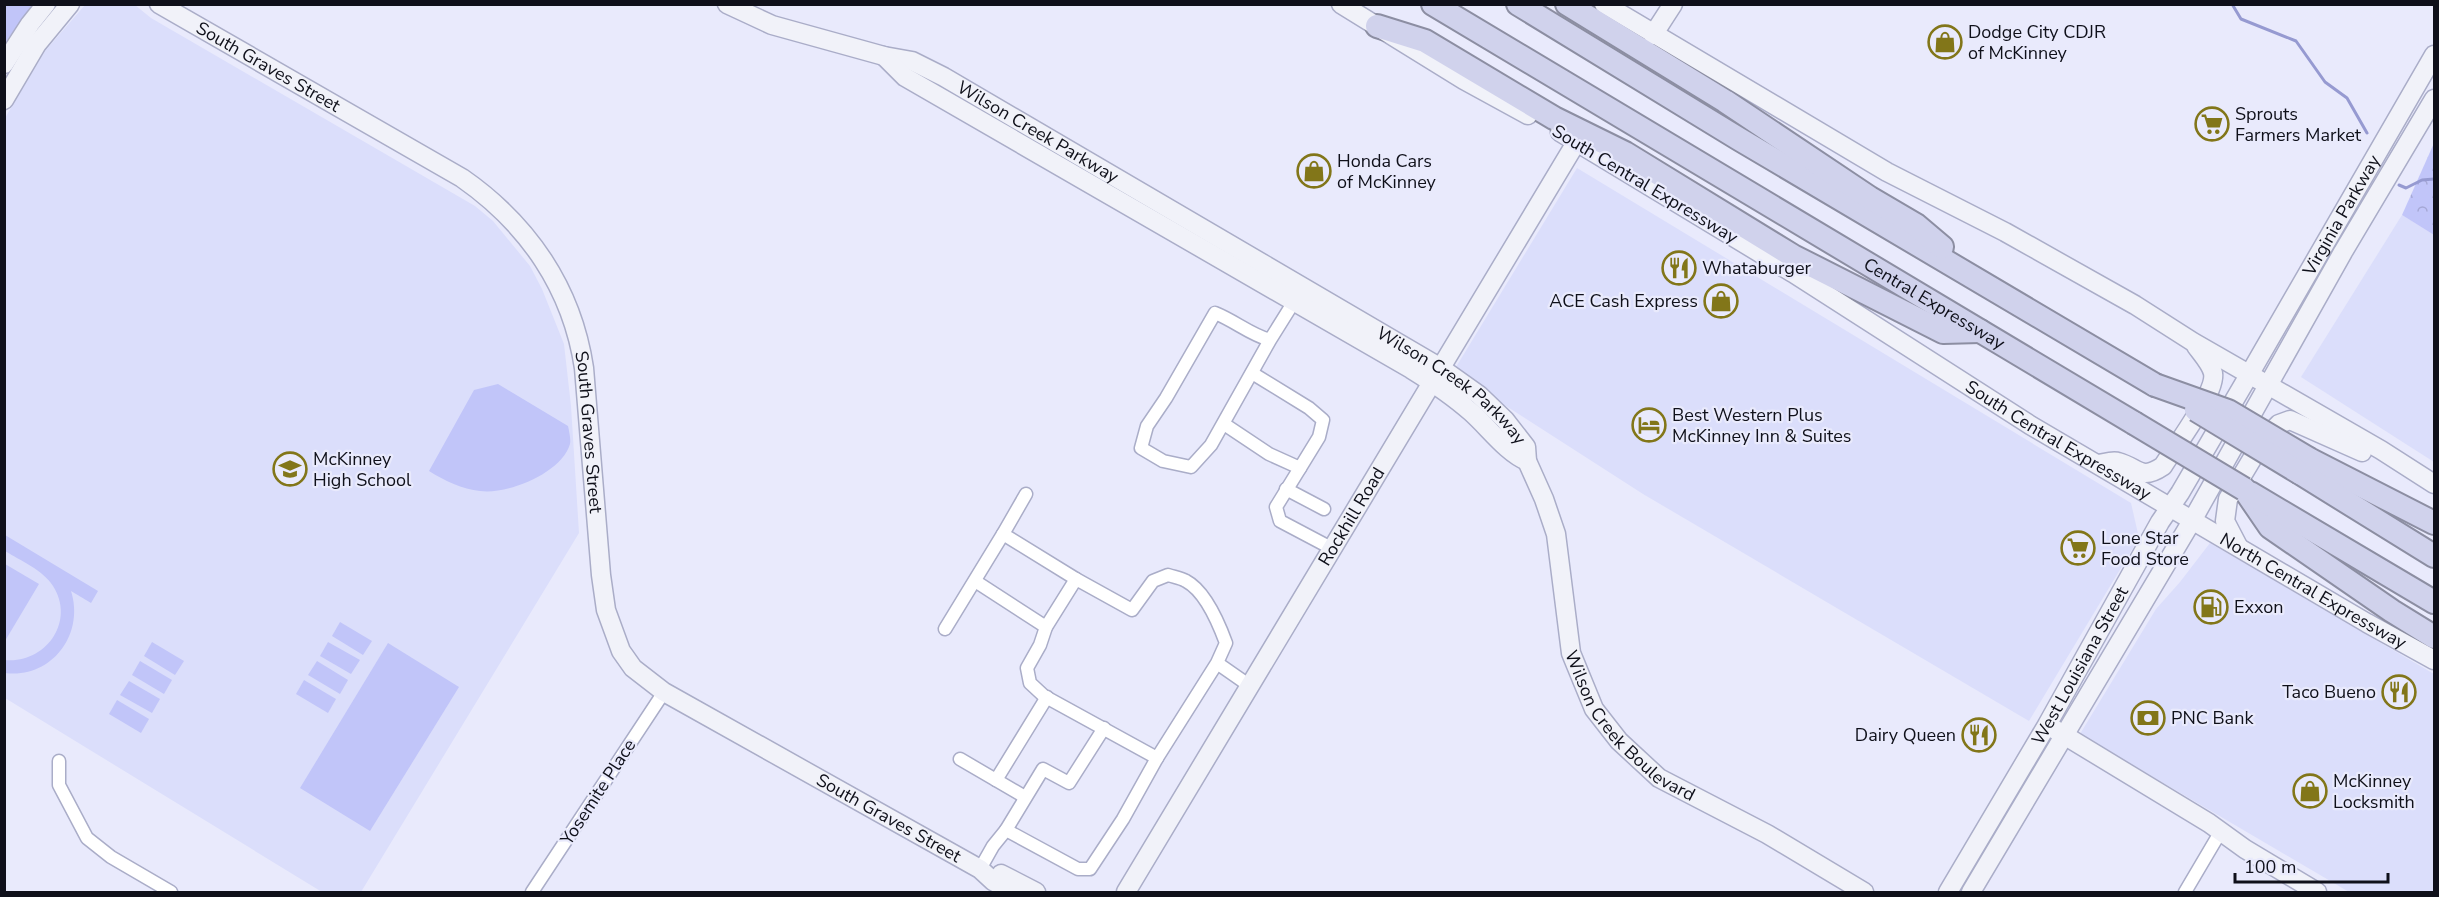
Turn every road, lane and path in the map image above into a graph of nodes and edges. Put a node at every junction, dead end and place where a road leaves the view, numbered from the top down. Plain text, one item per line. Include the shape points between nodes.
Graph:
1 (46, 4) edge
2 (70, 4) edge
3 (159, 4) edge
4 (727, 4) edge
5 (1341, 4) edge
6 (1433, 4) edge
7 (1518, 4) edge
8 (1567, 4) edge
9 (1604, 4) edge
10 (1673, 4) edge
11 (30, 24) junction
12 (1377, 26) junction
13 (1653, 35) junction
14 (2434, 55) edge
15 (884, 56) junction
16 (4, 64) edge
17 (4, 80) edge
18 (2434, 99) edge
19 (4, 100) edge
20 (1577, 141) junction
21 (2007, 298) junction
22 (1294, 300) junction
23 (1980, 331) junction
24 (1270, 340) junction
25 (2193, 342) junction
26 (1252, 373) junction
27 (1437, 375) junction
28 (2249, 375) junction
29 (2269, 386) junction
30 (1224, 424) junction
31 (1527, 461) joint
32 (2097, 464) junction
33 (2304, 466) junction
34 (1300, 468) junction
35 (2434, 485) edge
36 (1286, 489) junction
37 (1026, 495) dead end
38 (2171, 506) junction
39 (1323, 509) dead end
40 (2274, 518) junction
41 (2193, 519) junction
42 (2434, 523) edge
43 (1003, 534) junction
44 (2238, 546) junction
45 (1333, 549) junction
46 (2434, 556) edge
47 (1076, 579) junction
48 (975, 581) junction
49 (2434, 602) edge
50 (1046, 627) junction
51 (945, 629) dead end
52 (2434, 637) edge
53 (2434, 660) edge
54 (1217, 663) junction
55 (1250, 686) junction
56 (664, 692) junction
57 (1047, 697) junction
58 (2047, 724) junction
59 (1104, 728) junction
60 (2064, 735) junction
61 (1157, 758) junction
62 (960, 759) dead end
63 (59, 762) dead end
64 (996, 780) junction
65 (1025, 798) junction
66 (1006, 830) junction
67 (2221, 831) junction
68 (982, 870) junction
69 (171, 892) edge
70 (532, 892) edge
71 (1012, 892) edge
72 (1036, 892) edge
73 (1126, 892) edge
74 (1864, 892) edge
75 (1948, 892) edge
76 (1971, 892) edge
77 (2185, 892) edge
78 (2317, 892) edge

1 - 11 main road
2 - 19 main road via 38,44
3 - 56 main road, South Graves Street via 462,178 505,212 537,250 563,294 582,353 606,610 621,651 633,668
4 - 15 main road, Wilson Creek Parkway via 772,25
5 - 12 main road, South Central Expressway
6 - 23 highway, Central Expressway
7 - 21 highway
8 - 21 highway via 1916,225
9 - 13 main road
10 - 13 main road
11 - 16 main road
11 - 17 main road via 25,46
12 - 20 main road, South Central Expressway via 1464,80
12 - 23 highway via 1425,40 1554,118 1625,153 1793,256 1942,332
13 - 25 main road via 1877,166 2135,305
14 - 28 main road, Virginia Parkway
15 - 22 main road, Wilson Creek Parkway via 904,77
15 - 27 main road, Wilson Creek Parkway via 912,61 944,77
18 - 29 main road, Virginia Parkway
20 - 27 main road, Rockhill Road
20 - 32 main road, South Central Expressway
21 - 33 highway, bridge
22 - 24 street
22 - 27 main road, Wilson Creek Parkway
23 - 40 highway, Central Expressway, bridge via 2244,489
24 - 26 street
24 - 30 street via 1215,313 1147,426 1141,448 1163,461 1191,467
25 - 28 main road
25 - 32 main road via 2213,372 2213,382 2207,398 2163,466 2144,474 2116,461
26 - 30 street
26 - 34 street via 1323,420 1319,437
27 - 31 main road, Wilson Creek Parkway via 1515,456
27 - 45 main road, Rockhill Road
28 - 29 main road
28 - 38 main road, West Louisiana Street
29 - 35 main road
29 - 41 main road, Virginia Parkway
30 - 34 street via 1269,454
31 - 74 main road, Wilson Creek Boulevard via 1556,534 1571,653 1594,709 1619,741 1659,778 1767,834
32 - 38 main road, South Central Expressway
33 - 42 highway
33 - 46 highway
34 - 36 street
35 - 44 main road via 2290,420 2279,424 2264,439 2228,499 2225,521
36 - 39 street
36 - 45 street via 1276,507 1280,521
37 - 43 street
38 - 41 main road, South Central Expressway
38 - 58 main road, West Louisiana Street
40 - 49 highway, Central Expressway
40 - 52 highway via 2392,611
41 - 44 main road, North Central Expressway
41 - 60 main road, Virginia Parkway
43 - 47 street
43 - 48 street
44 - 53 main road, North Central Expressway
45 - 55 main road, Rockhill Road
47 - 50 street
47 - 54 street via 1132,610 1153,581 1168,575 1188,582 1218,621 1226,643
48 - 50 street
48 - 51 street
50 - 57 street via 1027,668 1029,683
54 - 55 street
54 - 61 street
55 - 73 main road, Rockhill Road
56 - 68 main road, South Graves Street
56 - 70 street, Yosemite Place
57 - 59 street
57 - 64 street
58 - 60 main road
58 - 75 main road, West Louisiana Street
59 - 61 street
59 - 65 street via 1069,783 1043,769
60 - 67 main road
60 - 76 main road, Virginia Parkway
61 - 66 street via 1090,869 1078,869
62 - 64 street
63 - 69 street via 59,785 87,838 111,857
64 - 65 street
65 - 66 street
66 - 68 street
67 - 77 street
67 - 78 main road
68 - 71 main road, South Graves Street
68 - 72 main road, South Graves Street

